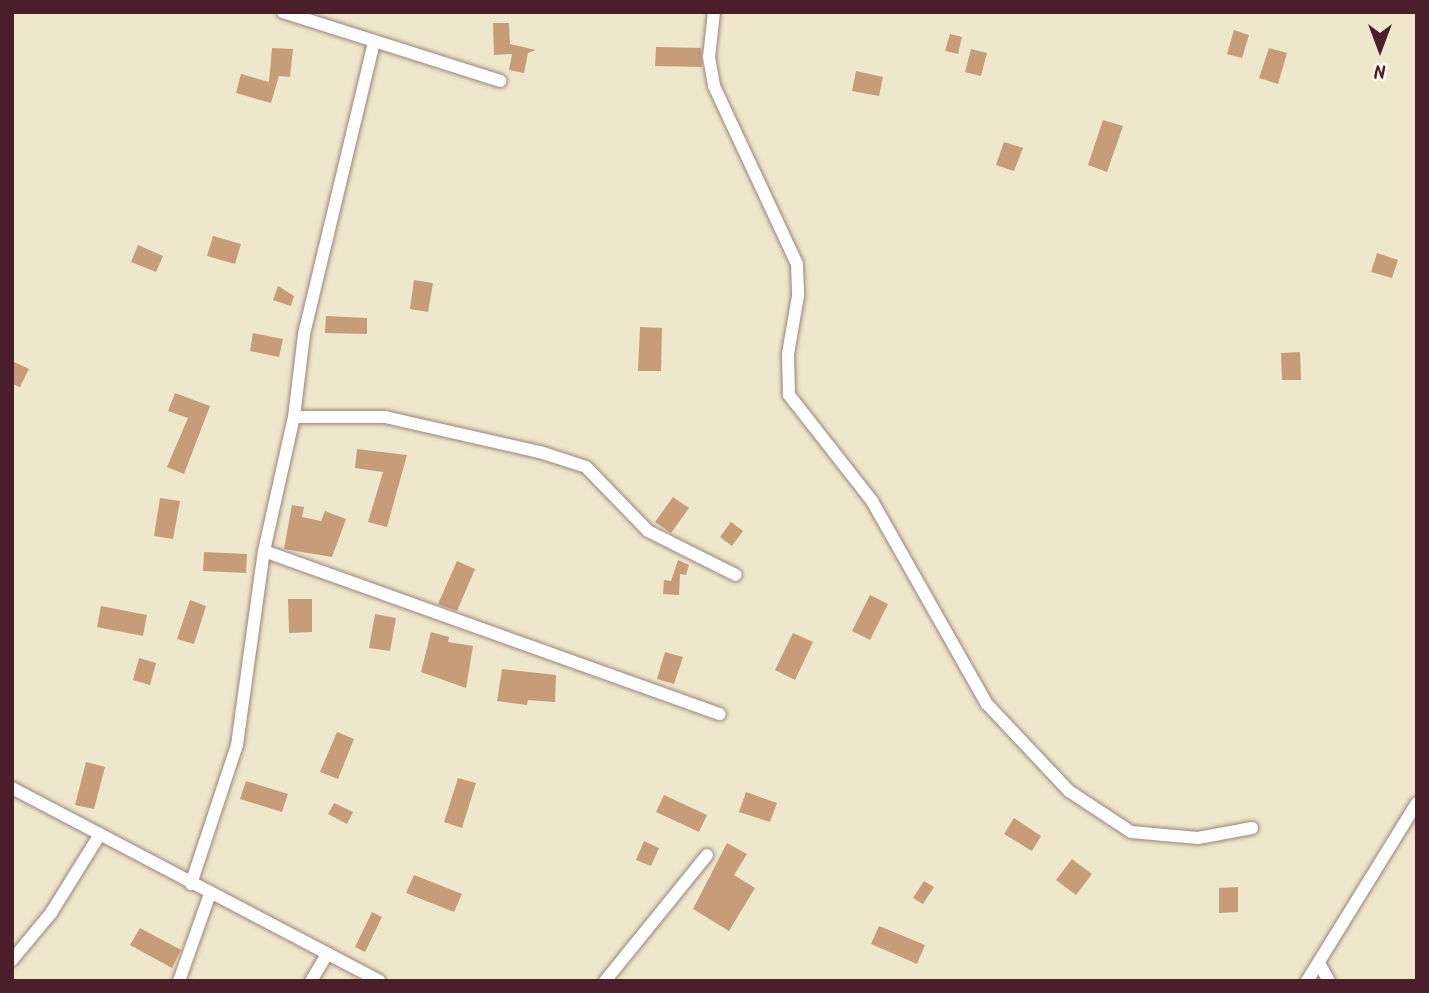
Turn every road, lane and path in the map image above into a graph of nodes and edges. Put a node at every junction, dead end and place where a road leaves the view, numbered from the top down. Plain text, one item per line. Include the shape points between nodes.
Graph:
1 (283, 12) edge
2 (714, 12) edge
3 (374, 42) junction
4 (500, 81) dead end
5 (294, 417) junction
6 (264, 551) junction
7 (736, 575) dead end
8 (720, 714) dead end
9 (12, 788) edge
10 (1417, 803) edge
11 (1252, 828) dead end
12 (99, 836) junction
13 (707, 855) dead end
14 (191, 884) junction
15 (210, 894) junction
16 (327, 954) junction
17 (12, 960) edge
18 (1320, 965) junction
19 (179, 981) edge
20 (311, 981) edge
21 (379, 981) edge
22 (605, 981) edge
23 (1307, 981) edge
24 (1329, 981) edge

1 - 3 street
2 - 11 street via 709,57 714,86 797,264 789,395 872,501 987,704 1069,791 1131,832 1198,838
3 - 4 street
3 - 5 street via 304,334
5 - 6 street
5 - 7 street via 385,417 586,467 648,531
6 - 8 street
6 - 14 street via 237,745
9 - 12 street
10 - 18 street via 1330,936
12 - 14 street
12 - 17 street via 51,913
13 - 22 street
14 - 15 street
15 - 16 street
15 - 19 street
16 - 20 street
16 - 21 street
18 - 23 street
18 - 24 street

